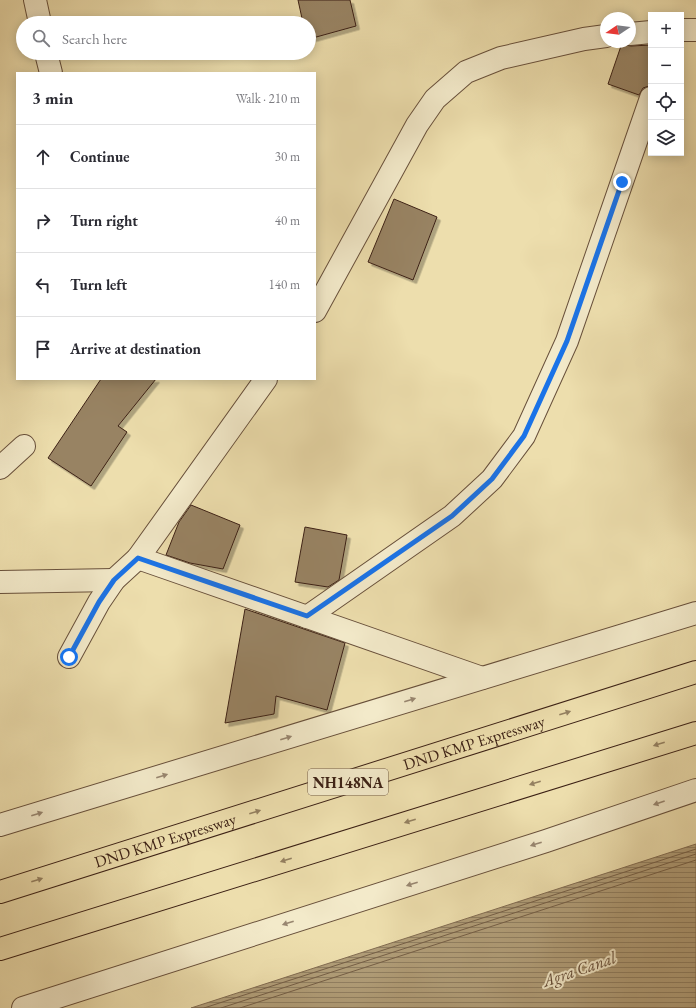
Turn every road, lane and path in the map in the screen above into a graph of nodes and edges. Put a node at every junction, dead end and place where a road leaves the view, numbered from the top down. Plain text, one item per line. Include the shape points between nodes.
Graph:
1 (35, 0) edge
2 (38, 16) edge
3 (684, 30) edge
4 (696, 30) edge
5 (648, 32) edge
6 (636, 33) edge
7 (600, 37) edge
8 (47, 60) edge
9 (50, 72) edge
10 (648, 107) edge
11 (316, 309) edge
12 (265, 380) edge
13 (24, 446) dead end
14 (0, 468) edge
15 (138, 558) junction
16 (114, 580) junction
17 (0, 582) edge
18 (696, 613) edge
19 (307, 616) junction
20 (69, 657) dead end
21 (696, 672) edge
22 (482, 678) junction
23 (696, 733) edge
24 (696, 790) edge
25 (0, 825) edge
26 (0, 892) edge
27 (0, 949) edge
28 (23, 1008) edge

1 - 2 street
3 - 4 street
5 - 6 street
7 - 11 street via 501,58 466,72 435,99 417,125
8 - 9 street
10 - 19 street via 567,341 524,436 492,479 452,516
12 - 15 street
13 - 14 street
15 - 16 street
15 - 19 street
16 - 17 street
16 - 20 street
18 - 22 street
19 - 22 street
26 -> 21 highway, DND KMP Expressway / NH148NA
25 -> 22 street
23 -> 27 highway
24 -> 28 street via 546,841

